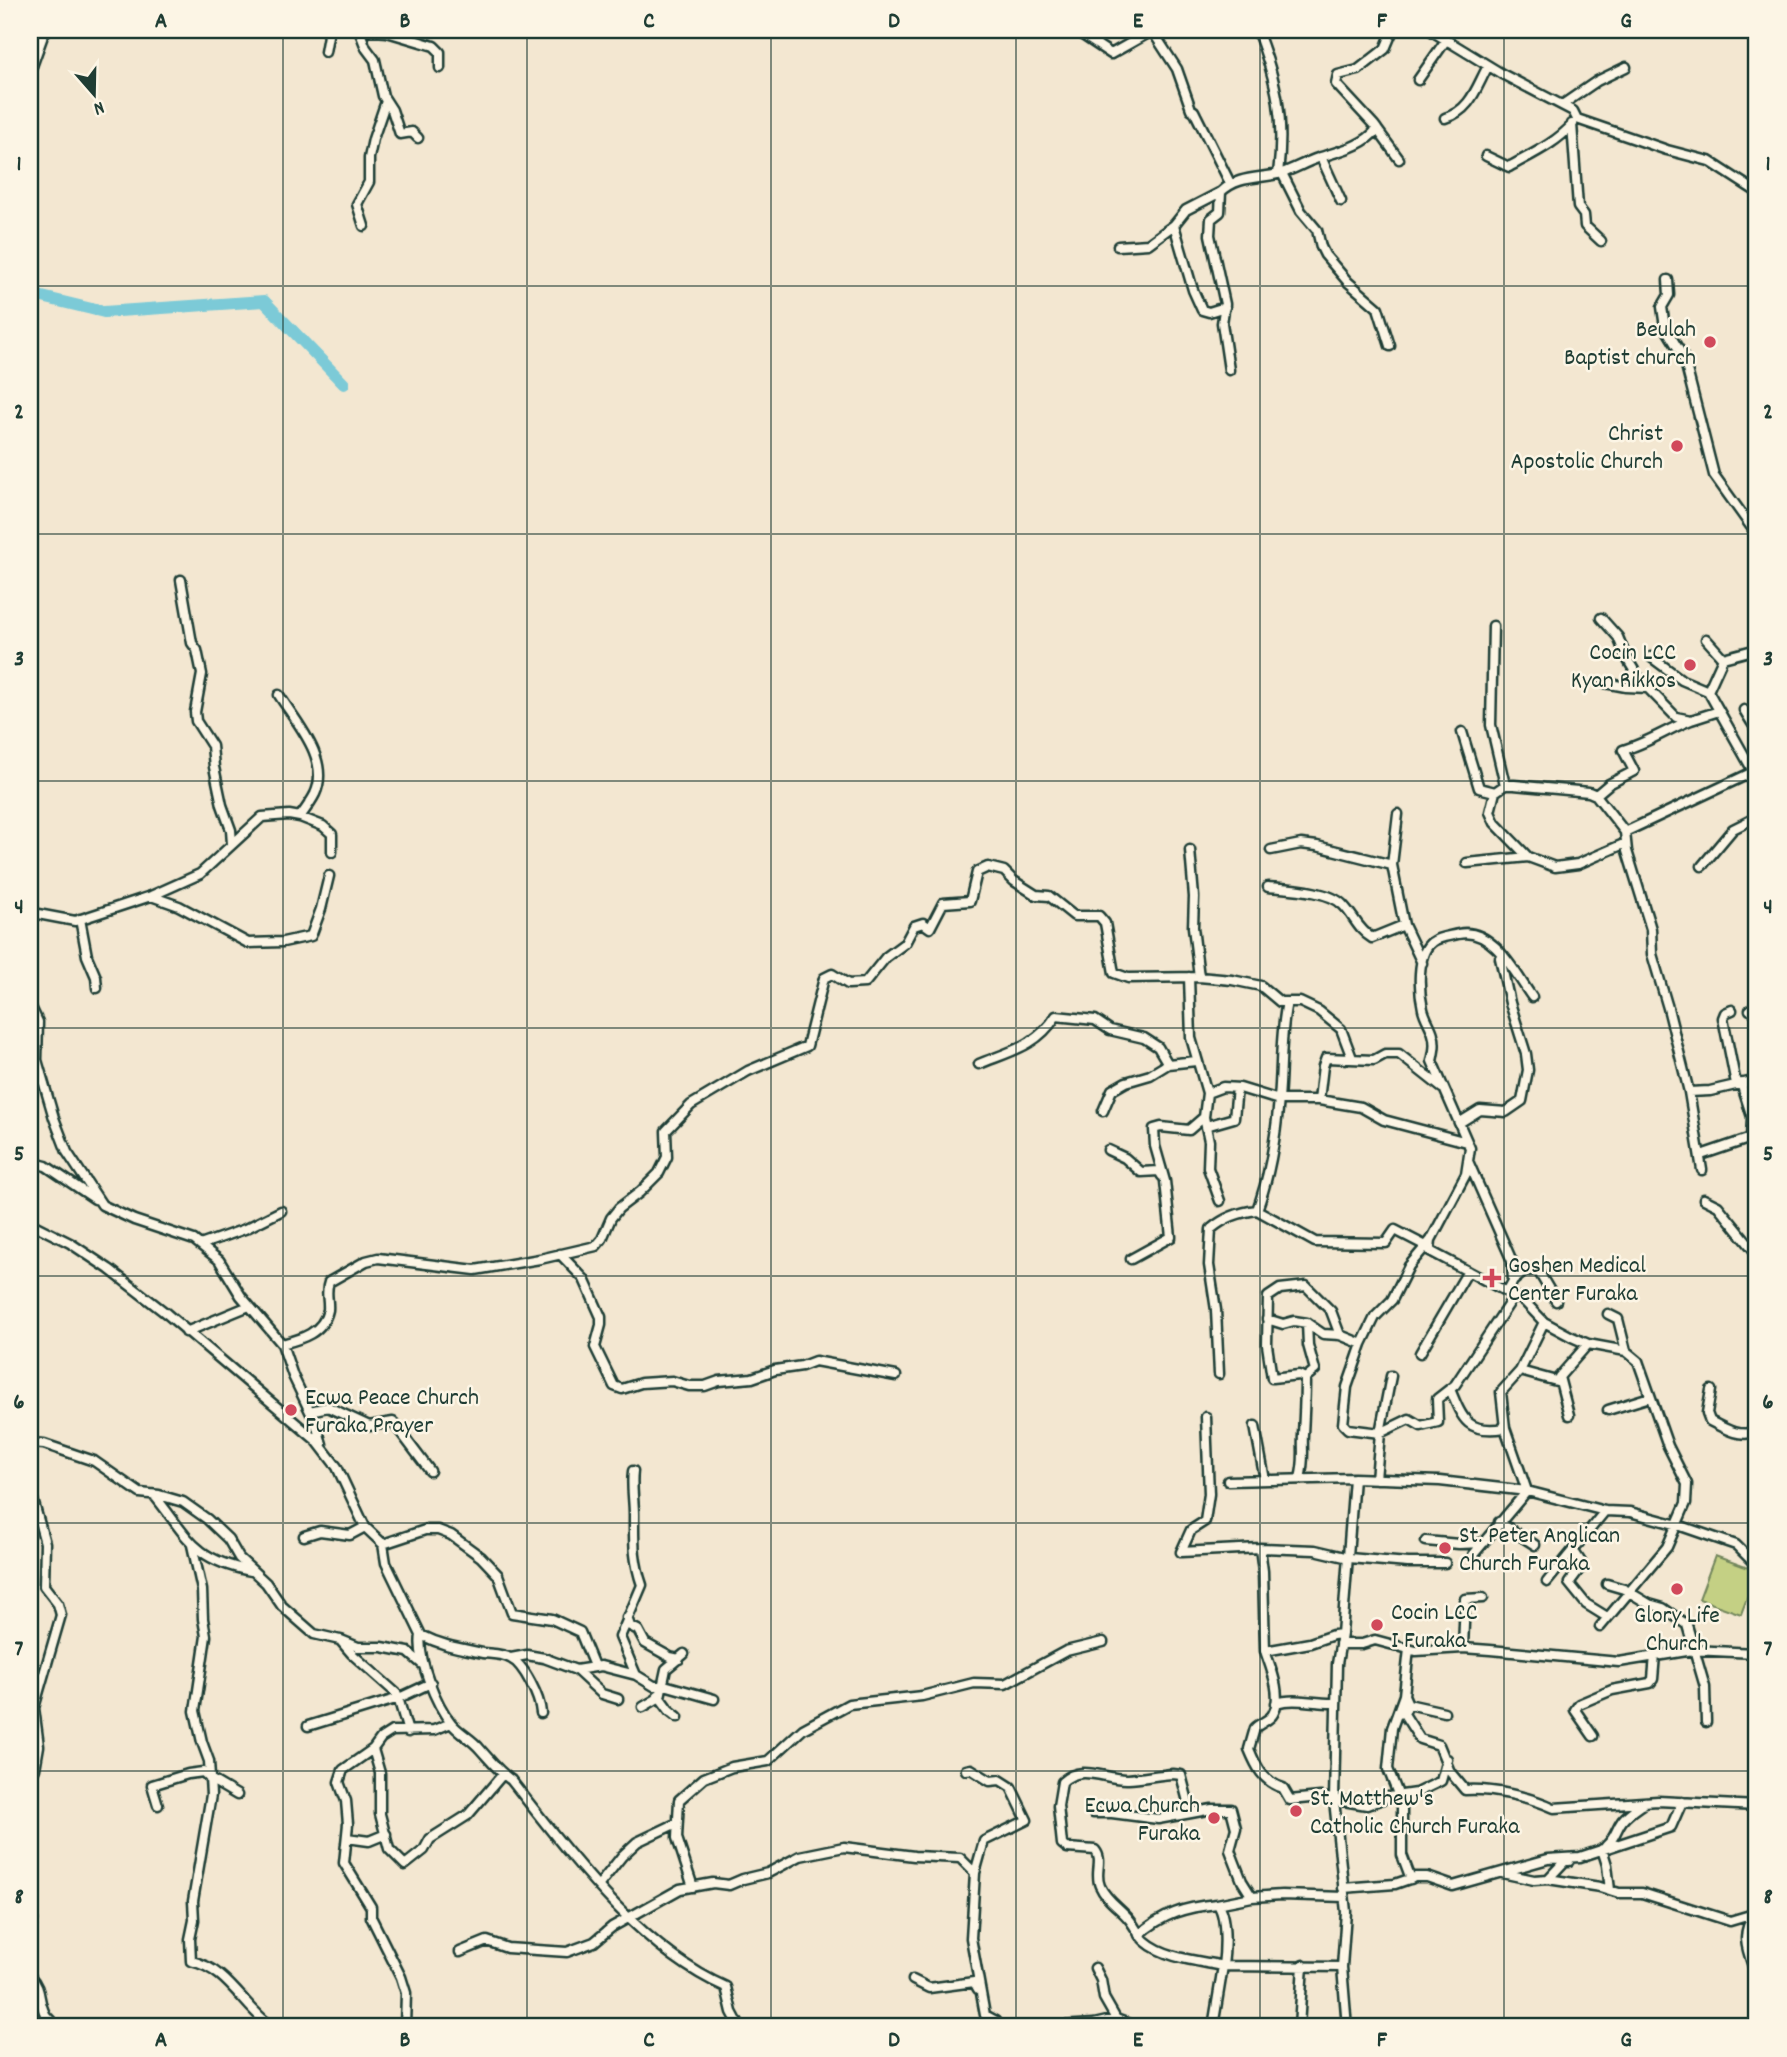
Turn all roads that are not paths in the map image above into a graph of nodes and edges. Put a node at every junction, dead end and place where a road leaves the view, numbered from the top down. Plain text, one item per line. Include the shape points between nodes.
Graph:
1 (35, 30) edge
2 (44, 30) edge
3 (329, 30) edge
4 (359, 30) edge
5 (1074, 30) edge
6 (1257, 30) edge
7 (1393, 30) edge
8 (1430, 30) edge
9 (1152, 31) edge
10 (1446, 40) junction
11 (30, 41) edge
12 (325, 52) dead end
13 (1488, 66) junction
14 (1626, 67) dead end
15 (440, 68) dead end
16 (30, 69) edge
17 (1418, 80) dead end
18 (386, 101) junction
19 (1562, 105) junction
20 (1445, 118) dead end
21 (1575, 121) junction
22 (1377, 129) junction
23 (418, 138) dead end
24 (1486, 156) dead end
25 (1321, 157) junction
26 (1399, 159) dead end
27 (1280, 173) junction
28 (1230, 183) junction
29 (1221, 192) junction
30 (1757, 192) edge
31 (1341, 201) dead end
32 (1174, 225) junction
33 (364, 226) dead end
34 (1601, 241) dead end
35 (1118, 246) dead end
36 (1668, 280) dead end
37 (1225, 307) junction
38 (1390, 346) dead end
39 (1229, 370) dead end
40 (1757, 535) edge
41 (181, 580) dead end
42 (1601, 618) dead end
43 (1493, 626) dead end
44 (1706, 639) dead end
45 (1757, 649) edge
46 (1651, 657) dead end
47 (1723, 658) junction
48 (1605, 684) dead end
49 (1648, 688) junction
50 (1708, 691) junction
51 (279, 695) dead end
52 (1744, 710) dead end
53 (1719, 711) junction
54 (1691, 720) junction
55 (1462, 732) dead end
56 (1757, 732) edge
57 (1755, 775) edge
58 (1505, 785) junction
59 (1495, 792) junction
60 (1596, 795) junction
61 (1398, 814) dead end
62 (300, 817) junction
63 (1757, 817) edge
64 (1625, 832) junction
65 (232, 844) junction
66 (1626, 844) junction
67 (1271, 849) dead end
68 (1190, 850) dead end
69 (332, 852) dead end
70 (1528, 857) junction
71 (1467, 863) dead end
72 (1392, 865) junction
73 (1702, 866) dead end
74 (329, 876) dead end
75 (1268, 887) dead end
76 (151, 897) junction
77 (30, 908) edge
78 (80, 919) junction
79 (1404, 925) junction
80 (1498, 950) junction
81 (1422, 963) junction
82 (1199, 976) junction
83 (1189, 977) junction
84 (97, 988) dead end
85 (1532, 998) dead end
86 (1287, 1002) junction
87 (30, 1005) edge
88 (1731, 1010) dead end
89 (1352, 1058) junction
90 (1196, 1061) junction
91 (979, 1064) dead end
92 (1168, 1064) junction
93 (1757, 1080) edge
94 (1739, 1083) junction
95 (1237, 1088) junction
96 (1444, 1090) junction
97 (1689, 1092) junction
98 (1207, 1093) junction
99 (1279, 1100) junction
100 (1319, 1100) junction
101 (1103, 1111) dead end
102 (1205, 1121) junction
103 (1459, 1123) junction
104 (1751, 1138) junction
105 (1467, 1142) junction
106 (1108, 1150) dead end
107 (1753, 1150) dead end
108 (1701, 1155) junction
109 (1468, 1161) junction
110 (30, 1162) edge
111 (1702, 1170) dead end
112 (1165, 1181) junction
113 (1704, 1199) dead end
114 (1220, 1201) dead end
115 (102, 1205) junction
116 (1257, 1210) junction
117 (281, 1211) dead end
118 (30, 1223) edge
119 (1429, 1243) junction
120 (200, 1245) junction
121 (560, 1254) junction
122 (1757, 1254) edge
123 (1131, 1259) dead end
124 (1468, 1271) junction
125 (1513, 1282) junction
126 (1511, 1294) junction
127 (1556, 1301) dead end
128 (249, 1306) junction
129 (1608, 1314) dead end
130 (1267, 1319) junction
131 (1544, 1322) junction
132 (1307, 1323) junction
133 (186, 1332) junction
134 (1340, 1335) junction
135 (282, 1344) junction
136 (1362, 1344) junction
137 (1588, 1344) junction
138 (1626, 1351) junction
139 (1420, 1353) dead end
140 (1520, 1371) junction
141 (1219, 1374) dead end
142 (896, 1376) dead end
143 (1391, 1376) dead end
144 (1305, 1378) junction
145 (1560, 1382) junction
146 (1450, 1389) junction
147 (1711, 1390) dead end
148 (1650, 1397) junction
149 (1608, 1410) dead end
150 (310, 1411) junction
151 (1569, 1415) dead end
152 (1206, 1417) dead end
153 (1255, 1426) dead end
154 (1505, 1428) junction
155 (1757, 1432) edge
156 (1380, 1433) junction
157 (30, 1443) edge
158 (324, 1450) junction
159 (430, 1471) dead end
160 (633, 1471) dead end
161 (1300, 1478) junction
162 (1354, 1478) junction
163 (1376, 1479) junction
164 (1265, 1480) junction
165 (1228, 1481) dead end
166 (30, 1489) edge
167 (1527, 1492) junction
168 (154, 1495) junction
169 (1605, 1511) junction
170 (1499, 1522) junction
171 (1678, 1525) junction
172 (365, 1527) junction
173 (304, 1536) dead end
174 (1426, 1541) dead end
175 (1483, 1543) junction
176 (383, 1544) junction
177 (192, 1545) junction
178 (1535, 1545) dead end
179 (1260, 1548) junction
180 (1573, 1550) junction
181 (1472, 1555) dead end
182 (1349, 1558) junction
183 (196, 1562) junction
184 (1445, 1563) dead end
185 (228, 1566) junction
186 (1757, 1566) edge
187 (251, 1571) junction
188 (1547, 1582) dead end
189 (1606, 1584) dead end
190 (1629, 1592) junction
191 (1483, 1598) dead end
192 (1608, 1617) junction
193 (627, 1618) junction
194 (1600, 1627) dead end
195 (421, 1635) junction
196 (1341, 1639) junction
197 (341, 1640) junction
198 (1103, 1642) dead end
199 (1463, 1648) junction
200 (1409, 1649) junction
201 (1693, 1650) junction
202 (1265, 1651) junction
203 (1756, 1652) edge
204 (1655, 1655) junction
205 (511, 1658) junction
206 (422, 1664) junction
207 (594, 1666) junction
208 (576, 1670) junction
209 (636, 1675) junction
210 (431, 1683) junction
211 (658, 1686) junction
212 (1404, 1695) junction
213 (660, 1697) junction
214 (400, 1698) junction
215 (618, 1699) dead end
216 (714, 1699) dead end
217 (1276, 1703) junction
218 (1336, 1703) junction
219 (1408, 1704) junction
220 (643, 1707) dead end
221 (1444, 1712) dead end
222 (541, 1713) dead end
223 (678, 1717) dead end
224 (1706, 1722) dead end
225 (452, 1723) junction
226 (308, 1726) dead end
227 (408, 1732) junction
228 (1593, 1736) dead end
229 (373, 1749) junction
230 (1447, 1759) junction
231 (966, 1770) dead end
232 (503, 1774) junction
233 (30, 1779) edge
234 (210, 1779) junction
235 (237, 1795) dead end
236 (1399, 1795) junction
237 (1334, 1800) junction
238 (1645, 1802) junction
239 (1682, 1802) junction
240 (158, 1805) dead end
241 (1757, 1806) edge
242 (1093, 1814) dead end
243 (1191, 1814) junction
244 (677, 1824) junction
245 (386, 1833) junction
246 (347, 1838) junction
247 (1603, 1848) junction
248 (1500, 1872) junction
249 (975, 1873) junction
250 (30, 1879) edge
251 (1411, 1879) junction
252 (1548, 1879) junction
253 (599, 1885) junction
254 (30, 1886) edge
255 (693, 1887) junction
256 (1610, 1890) junction
257 (1344, 1893) junction
258 (1252, 1897) junction
259 (1217, 1904) junction
260 (30, 1909) edge
261 (1756, 1913) edge
262 (629, 1917) junction
263 (30, 1934) edge
264 (1139, 1935) junction
265 (460, 1952) dead end
266 (1223, 1965) junction
267 (1303, 1965) junction
268 (1342, 1967) junction
269 (1095, 1968) dead end
270 (30, 1976) edge
271 (1757, 1978) edge
272 (914, 1980) dead end
273 (980, 1995) junction
274 (1115, 2019) junction
275 (1060, 2026) edge
276 (56, 2027) edge
277 (272, 2027) edge
278 (405, 2027) edge
279 (740, 2027) edge
280 (996, 2027) edge
281 (1129, 2027) edge
282 (1213, 2027) edge
283 (1299, 2027) edge
284 (1347, 2027) edge

1 - 11 main road
2 - 16 main road
3 - 12 street
4 - 15 street via 387,32 434,46 440,52
4 - 18 street via 375,60
5 - 9 street via 1111,54
6 - 27 street via 1278,94
7 - 22 street via 1385,50 1336,79
8 - 10 street
9 - 28 street via 1177,69 1191,109
10 - 13 street
10 - 17 street
13 - 19 street
13 - 20 street via 1468,105 1460,114
14 - 19 street via 1597,80
18 - 23 street via 400,134 412,132
18 - 33 street via 369,158 369,182 357,204
19 - 21 street via 1573,111
21 - 24 street via 1545,148 1509,167
21 - 30 street via 1709,162
21 - 34 street via 1577,207 1585,226
22 - 25 street via 1350,147
22 - 26 street
25 - 27 street
25 - 31 street
27 - 28 street
27 - 38 street via 1317,230 1325,255 1378,308
28 - 29 street
29 - 32 street via 1186,210
29 - 37 street via 1220,212 1211,219 1210,235
32 - 35 street via 1148,244
32 - 37 street via 1202,310
36 - 40 street via 1669,295 1662,307 1665,327 1684,358 1714,475
37 - 39 street via 1222,323
41 - 65 street via 202,674 196,721 212,746
42 - 49 street via 1618,636 1626,657
43 - 58 street via 1491,725
44 - 47 street
45 - 47 street
46 - 50 street via 1682,680
47 - 50 street
48 - 49 street
49 - 54 street via 1676,717
50 - 53 street
51 - 62 street via 316,754 316,792
52 - 56 street
53 - 54 street
53 - 57 street
54 - 60 street via 1623,750 1634,771
55 - 59 street via 1479,788
57 - 64 street
58 - 59 street
58 - 60 street
59 - 70 street via 1490,812 1495,823
60 - 64 street
61 - 72 street
62 - 65 street via 262,817
62 - 69 street via 332,834
63 - 73 street via 1733,829
64 - 66 street
65 - 76 street via 200,874
66 - 70 street via 1578,864 1555,867
66 - 97 street
67 - 72 street via 1317,846
68 - 82 street
70 - 71 street
72 - 79 street
74 - 76 street via 311,936 283,942 248,943 179,906
75 - 79 street via 1332,897 1372,938
76 - 78 street
77 - 78 street via 38,914
78 - 84 street
79 - 81 street
80 - 81 street via 1483,937 1463,933 1433,940
80 - 85 street
80 - 103 street via 1526,1054 1522,1101 1506,1112 1479,1110
81 - 96 street via 1422,1004 1434,1035 1432,1061
82 - 83 street
82 - 86 street via 1261,986 1280,1002
83 - 90 street
83 - 121 street via 1128,978 1114,973 1105,923 1099,916 1074,916 1004,871 988,867 976,872 970,901 943,903 930,928 923,923 914,926 905,943 886,957 865,983 848,984 832,974 824,978 807,1046 748,1071 691,1105 667,1131 667,1157 659,1173 620,1208 596,1246
86 - 89 street via 1300,1002 1341,1029
86 - 99 street
87 - 115 street via 38,1022 37,1060 54,1118 67,1152
88 - 94 street via 1723,1018
89 - 96 street via 1374,1060 1398,1054
89 - 100 street via 1326,1058
90 - 92 street
90 - 98 street
91 - 92 street via 1046,1033 1056,1016 1095,1020 1110,1030 1144,1038 1158,1047
92 - 101 street via 1112,1090
93 - 94 street
94 - 97 street
94 - 104 street via 1752,1118
95 - 98 street
95 - 99 street
95 - 102 street via 1234,1118
96 - 103 street
97 - 108 street
98 - 102 street
99 - 100 street
99 - 116 street via 1265,1188
100 - 105 street via 1361,1107 1384,1120
102 - 112 street via 1189,1130 1154,1129
102 - 114 street via 1208,1168
103 - 105 street
104 - 107 street
104 - 108 street
105 - 109 street
106 - 112 street via 1141,1172 1159,1171
108 - 111 street
109 - 119 street via 1466,1174
109 - 125 street via 1512,1261
110 - 115 street via 80,1186
112 - 123 street via 1171,1237
113 - 122 street via 1718,1206
115 - 120 street
116 - 119 street via 1315,1242 1386,1243 1395,1230
116 - 141 street via 1223,1219 1211,1229 1209,1265
117 - 120 street
118 - 133 street via 109,1269
119 - 124 street via 1430,1251
119 - 136 street via 1409,1266
120 - 128 street via 219,1260
121 - 135 street via 475,1270 386,1258 366,1261 329,1282 326,1315 310,1336
121 - 142 street via 584,1279 601,1317 595,1347 614,1386 622,1389 672,1381 705,1386 816,1361
124 - 126 street
124 - 139 street
125 - 126 street
125 - 127 street via 1524,1272 1537,1269
126 - 131 street
126 - 146 street
128 - 133 street
128 - 135 street
129 - 138 street via 1618,1319
130 - 132 street
130 - 134 street via 1268,1297 1280,1289 1306,1286 1331,1311
130 - 144 street via 1272,1378
131 - 137 street
131 - 140 street
132 - 134 street via 1324,1334
132 - 144 street via 1315,1370
133 - 158 street
134 - 136 street
135 - 150 street
136 - 156 street via 1347,1387 1343,1424 1348,1429
137 - 138 street
137 - 145 street via 1559,1377
138 - 148 street via 1638,1361
140 - 145 street
140 - 154 street via 1502,1392
143 - 156 street
144 - 161 street
145 - 151 street
146 - 154 street via 1460,1415 1472,1428
146 - 156 street via 1437,1399 1437,1422 1420,1426 1409,1419
147 - 155 street via 1710,1421 1735,1434
148 - 149 street
148 - 171 street via 1686,1484 1686,1503
150 - 158 street
150 - 159 street via 328,1407 369,1426 393,1422
152 - 179 street via 1209,1494 1205,1521 1191,1530 1181,1552
153 - 164 street
154 - 167 street
156 - 163 street
157 - 168 street via 94,1461 140,1493
158 - 172 street
160 - 193 street via 633,1557 642,1585
161 - 162 street
161 - 164 street
162 - 163 street
162 - 182 street
163 - 167 street
164 - 165 street
166 - 233 street via 45,1543 44,1586 61,1615 34,1708 39,1746
167 - 169 street
167 - 170 street
168 - 177 street
168 - 187 street via 183,1502 207,1519
169 - 171 street via 1630,1512
169 - 180 street
170 - 175 street
170 - 178 street
171 - 186 street via 1736,1545
171 - 190 street via 1667,1547
172 - 173 street via 350,1535 320,1531
172 - 176 street
174 - 175 street
175 - 181 street
176 - 195 street via 386,1563
176 - 207 street via 425,1530 451,1535 492,1567 512,1613 552,1619 580,1632
177 - 183 street
177 - 185 street
179 - 182 street via 1315,1550
179 - 202 street
180 - 188 street
180 - 192 street via 1581,1567 1569,1583 1586,1604
182 - 184 street
182 - 196 street
183 - 185 street
183 - 234 street via 206,1636 195,1711
185 - 187 street
187 - 197 street via 314,1634
189 - 190 street
190 - 192 street
190 - 201 street via 1687,1625
191 - 199 street via 1465,1599
192 - 194 street
193 - 209 street via 620,1637
193 - 211 street via 645,1643 670,1657 681,1657 666,1669
195 - 205 street via 439,1644
195 - 206 street
196 - 200 street via 1362,1644 1375,1640
196 - 202 street via 1333,1635
196 - 218 street
197 - 206 street via 358,1647 408,1651
197 - 214 street
198 - 244 street via 1066,1651 1004,1684 974,1683 922,1696 849,1704 803,1729 768,1762 732,1767 704,1778 679,1800
199 - 200 street
199 - 204 street via 1619,1662
200 - 212 street
201 - 203 street
201 - 204 street
201 - 224 street via 1705,1687
202 - 217 street
204 - 228 street via 1650,1683 1612,1690 1579,1704 1577,1716
205 - 208 street via 527,1655
205 - 222 street via 536,1692
206 - 210 street
207 - 208 street
207 - 209 street
208 - 215 street via 602,1694
209 - 211 street
210 - 214 street
210 - 225 street
211 - 213 street
211 - 216 street
212 - 219 street
212 - 236 street via 1388,1755 1388,1769
213 - 220 street
213 - 223 street
214 - 226 street
214 - 227 street
217 - 218 street via 1293,1699
217 - 237 street via 1270,1718 1255,1728 1249,1749 1255,1762 1290,1800
218 - 237 street
219 - 221 street
219 - 230 street via 1404,1714 1420,1739 1439,1745
225 - 227 street
225 - 232 street
227 - 229 street via 392,1731
229 - 245 street
229 - 246 street via 343,1770 339,1782 346,1801
230 - 236 street via 1441,1781
230 - 238 street via 1450,1772 1465,1790 1481,1789 1554,1808
231 - 249 street via 1011,1787 1027,1820 984,1841
232 - 245 street via 468,1815 430,1839 405,1865 388,1849
232 - 253 street
234 - 235 street
234 - 240 street via 203,1772 152,1785
234 - 277 street via 207,1829 193,1901 191,1961 207,1964
236 - 237 street via 1367,1805
236 - 251 street via 1402,1855
237 - 257 street
238 - 239 street
238 - 247 street via 1626,1816 1616,1837
239 - 241 street
239 - 247 street via 1671,1827
242 - 243 street via 1158,1819
243 - 258 street via 1231,1809 1236,1828 1230,1850
243 - 264 street via 1181,1775 1173,1773 1124,1779 1074,1773 1062,1782 1058,1806 1062,1844 1067,1849 1095,1850 1101,1887
244 - 253 street via 637,1842
244 - 255 street
245 - 246 street via 369,1841
246 - 278 street via 344,1863 371,1907 371,1917 406,1993
247 - 248 street via 1580,1857
247 - 252 street via 1565,1861
247 - 256 street
248 - 251 street via 1453,1886 1427,1877
248 - 252 street
249 - 255 street via 960,1858 844,1847 800,1856 768,1873 729,1885
249 - 273 street via 971,1938
250 - 254 street
251 - 257 street
252 - 256 street
253 - 262 street
255 - 262 street via 680,1889
256 - 261 street via 1642,1893 1730,1921
257 - 258 street
257 - 268 street
258 - 259 street
259 - 264 street via 1167,1914
259 - 266 street via 1222,1911
260 - 263 street
261 - 271 street via 1744,1936
262 - 265 street via 594,1942 567,1952 507,1948 486,1941
262 - 279 street via 673,1957 726,1987
264 - 266 street via 1156,1948
266 - 267 street
266 - 282 street
267 - 268 street
267 - 283 street
268 - 284 street
269 - 274 street
270 - 276 street via 39,1987 46,2017
272 - 273 street via 929,1988 974,1982
273 - 280 street via 985,2015 996,2021
274 - 275 street
274 - 281 street

